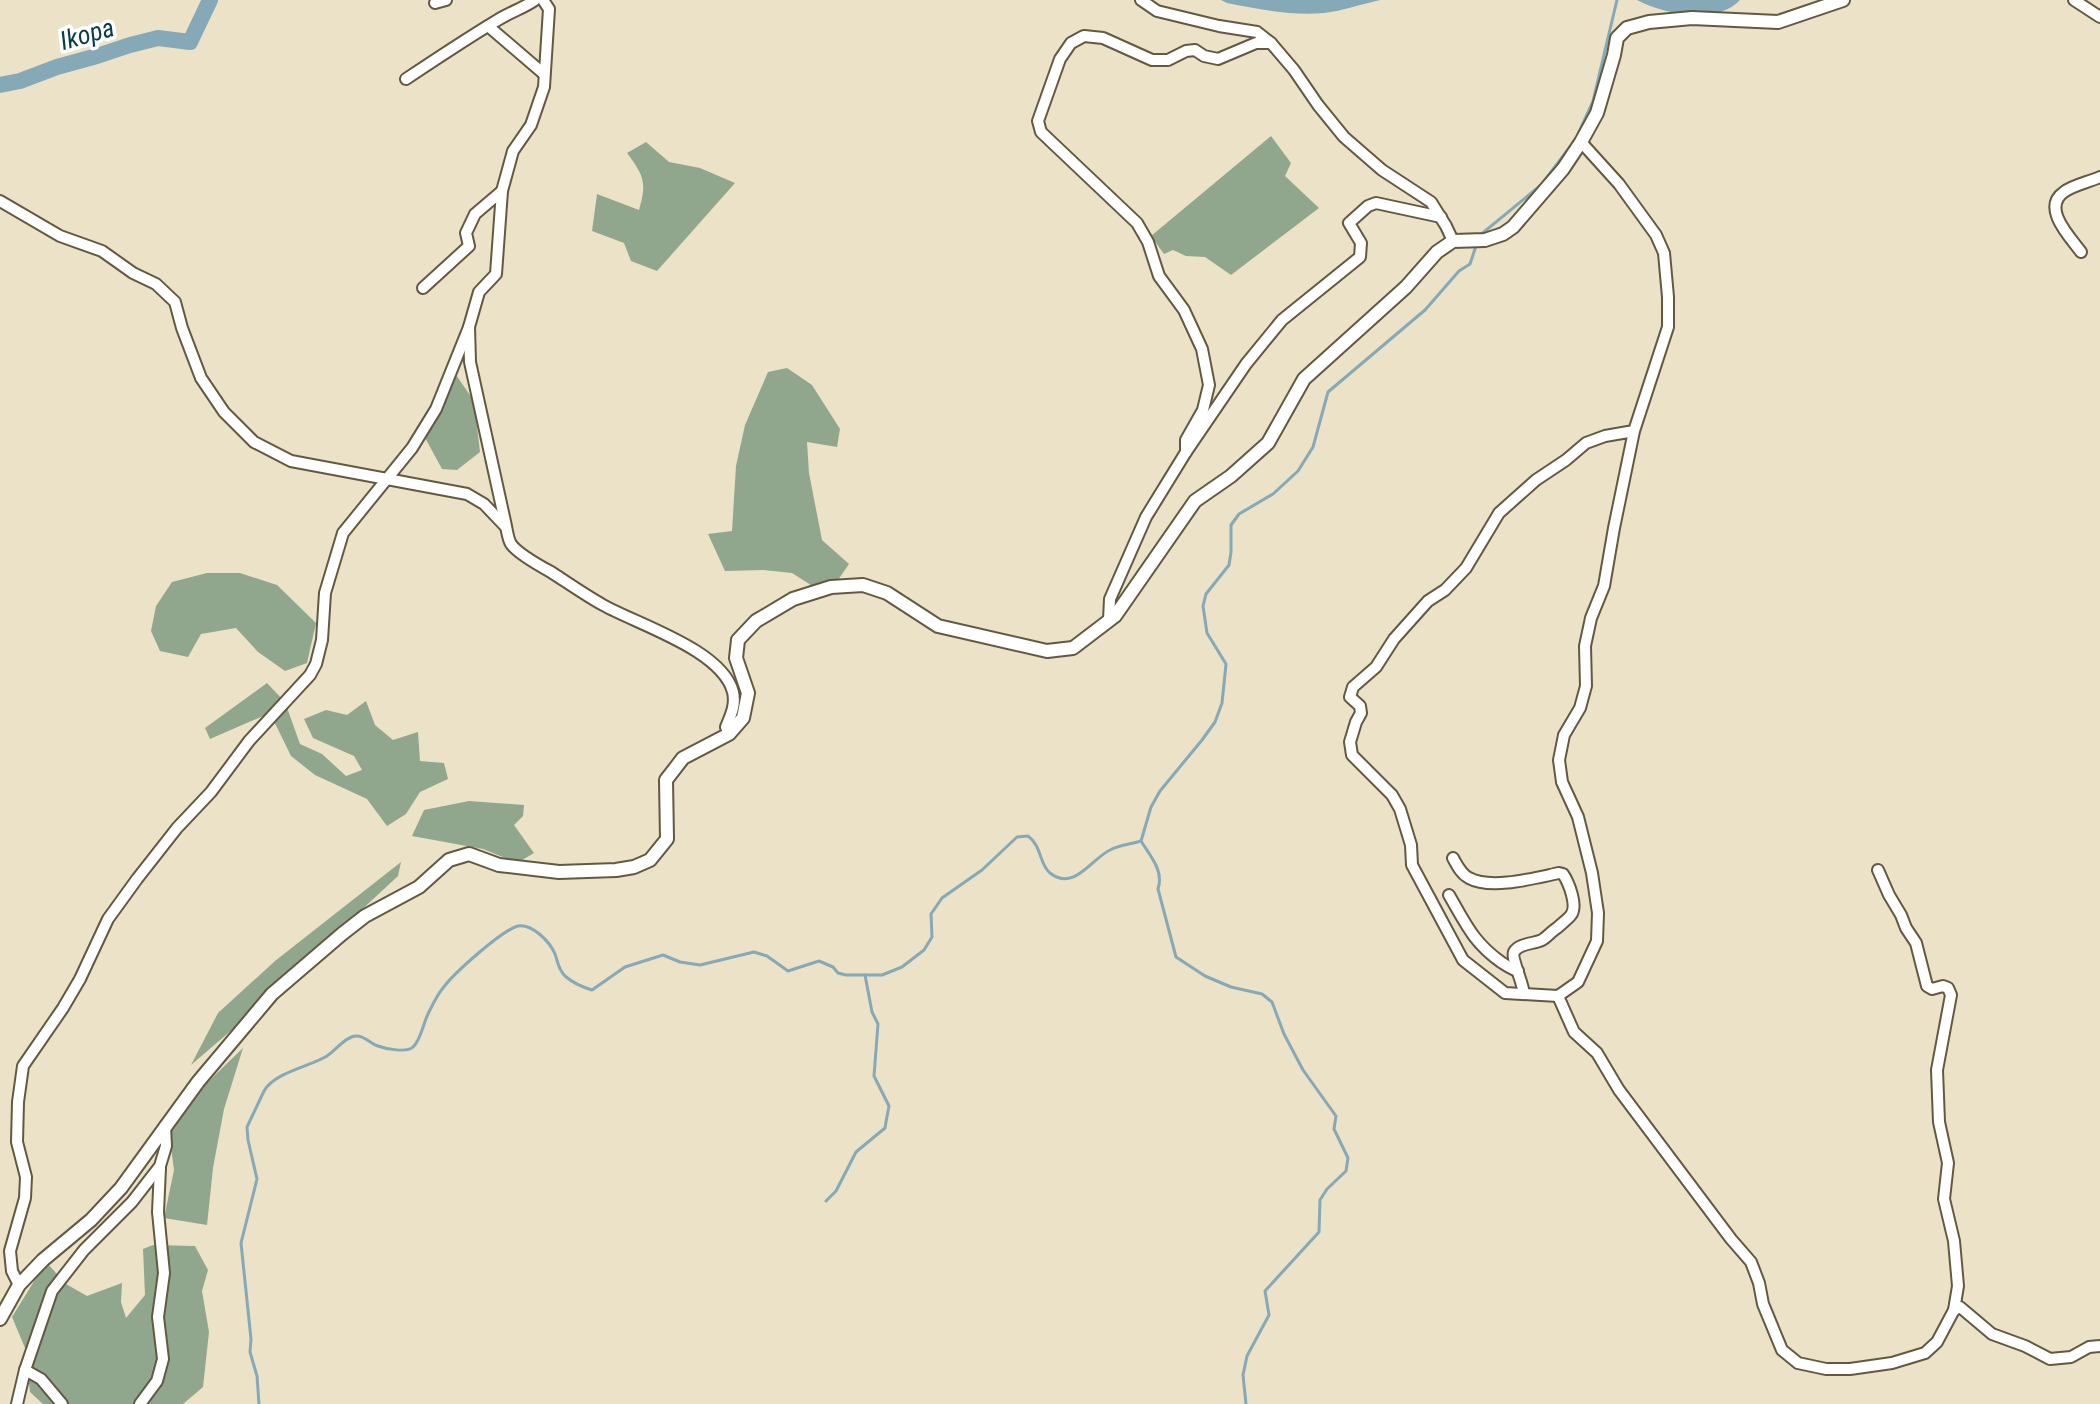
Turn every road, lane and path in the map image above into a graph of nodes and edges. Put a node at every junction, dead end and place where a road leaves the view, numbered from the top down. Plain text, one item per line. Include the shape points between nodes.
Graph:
1 (535, 0) edge
2 (543, 0) edge
3 (1141, 0) edge
4 (1843, 0) edge
5 (2074, 0) edge
6 (2100, 17) edge
7 (488, 26) junction
8 (1271, 43) junction
9 (544, 74) junction
10 (406, 79) dead end
11 (1581, 142) junction
12 (2100, 177) edge
13 (502, 191) junction
14 (0, 201) edge
15 (1441, 217) junction
16 (1457, 241) junction
17 (2081, 252) dead end
18 (423, 288) dead end
19 (469, 327) junction
20 (1634, 431) junction
21 (1186, 452) junction
22 (385, 479) junction
23 (506, 526) junction
24 (1109, 620) junction
25 (729, 734) junction
26 (1453, 858) dead end
27 (1878, 870) dead end
28 (1449, 895) dead end
29 (1518, 971) junction
30 (1524, 994) junction
31 (1558, 996) junction
32 (165, 1126) junction
33 (160, 1166) junction
34 (19, 1285) junction
35 (1954, 1310) junction
36 (0, 1319) edge
37 (2100, 1346) edge
38 (25, 1370) junction
39 (17, 1404) edge
40 (62, 1404) edge
41 (140, 1404) edge

1 - 7 street
2 - 9 street via 549,9
3 - 8 street via 1157,11 1257,32
4 - 11 street via 1778,22 1692,18 1627,28 1617,38 1597,113
5 - 6 street
7 - 9 street
7 - 10 street
8 - 15 street via 1344,137 1431,202
8 - 21 street via 1256,43 1218,59 1195,50 1152,60 1103,38 1084,36 1060,59 1038,121 1041,132 1137,223 1159,276 1184,310 1202,349 1209,385
9 - 13 street via 531,125 513,151
11 - 16 street via 1513,227 1485,240
11 - 20 street via 1619,184 1664,253 1668,327
12 - 17 street via 2064,191 2054,209
13 - 18 street via 475,214 466,233 469,246
13 - 19 street via 496,274 479,292
14 - 22 street via 60,236 102,251 175,302 201,378 254,442 291,461
15 - 16 street
15 - 21 street via 1376,203 1349,223 1361,243 1360,257 1282,320
16 - 24 street via 1437,252 1304,379 1268,443 1195,501
19 - 22 street via 436,409
19 - 23 street via 470,362
20 - 30 street via 1586,443 1499,513 1466,568 1428,601 1350,694 1361,713 1350,742 1352,755 1400,809 1412,865 1463,960 1505,993
20 - 31 street via 1604,586 1585,646 1586,686 1559,760 1592,873 1597,941 1578,982
21 - 24 street via 1146,517 1110,599
22 - 23 street via 467,494
22 - 34 street via 343,533 310,675 137,879 23,1066 17,1142 25,1198 10,1251
23 - 25 street via 511,544 530,559 719,668 733,691
24 - 25 street via 1073,648 1047,651 938,626 887,593 863,585 831,587 793,599 756,621 738,640 736,658 748,693 743,718
25 - 32 street via 683,758 666,780 667,839 650,860 616,870 559,872 499,865 469,854 449,860 419,887 365,916 272,994
26 - 29 street via 1467,878 1479,882 1559,873 1567,879 1572,914 1542,940 1515,951
27 - 35 street via 1916,943 1927,986 1943,986 1951,995 1937,1070 1939,1122 1948,1163 1944,1199 1958,1286
28 - 29 street via 1474,939
29 - 30 street
30 - 31 street
31 - 35 street via 1574,1032 1597,1053 1619,1090 1751,1262 1782,1350 1798,1363 1850,1369 1925,1353
32 - 33 street
32 - 34 street via 121,1188
33 - 38 street via 52,1291
33 - 41 street via 164,1273 158,1317 163,1359 157,1381
34 - 36 street
35 - 37 street via 1960,1307 1992,1334 2050,1359
38 - 39 street
38 - 40 street via 41,1379

